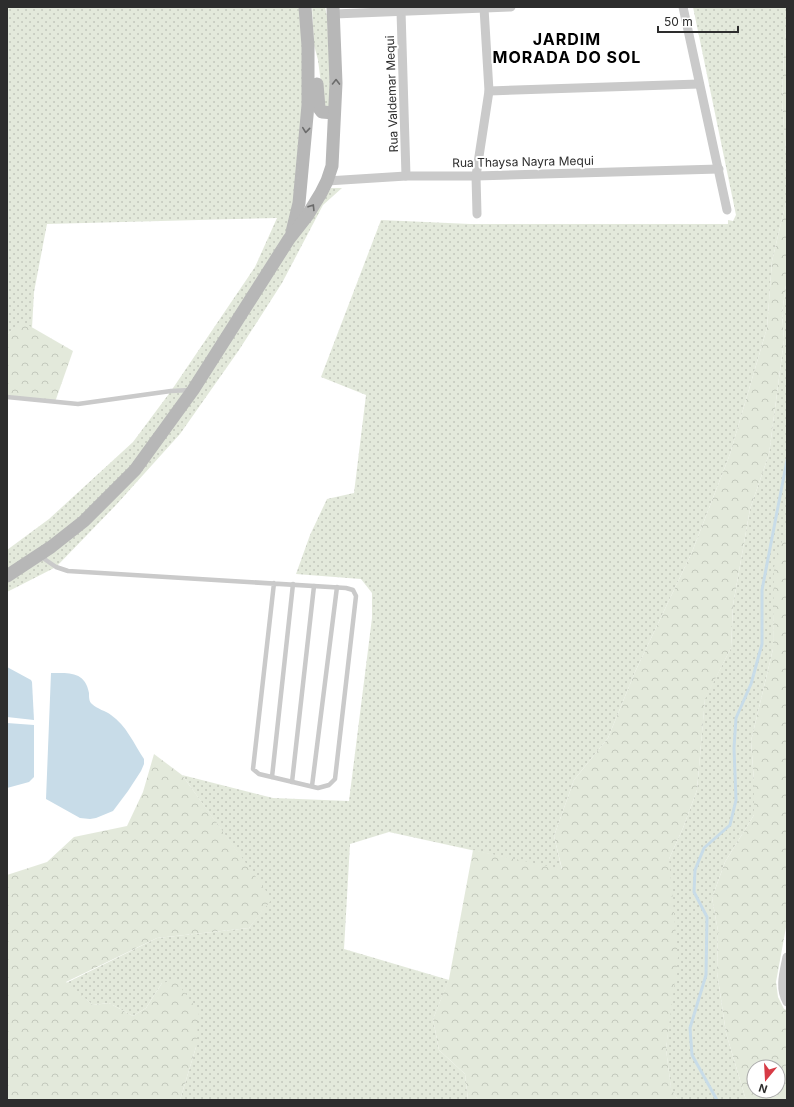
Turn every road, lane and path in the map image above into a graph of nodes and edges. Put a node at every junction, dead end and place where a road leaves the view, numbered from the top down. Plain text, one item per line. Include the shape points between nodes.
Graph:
1 (305, 7) edge
2 (511, 7) edge
3 (683, 7) edge
4 (484, 8) junction
5 (334, 10) edge
6 (401, 11) junction
7 (308, 46) junction
8 (699, 84) junction
9 (489, 91) junction
10 (334, 113) junction
11 (719, 169) junction
12 (406, 176) junction
13 (476, 176) junction
14 (327, 181) junction
15 (727, 210) dead end
16 (477, 214) dead end
17 (290, 239) junction
18 (193, 390) junction
19 (7, 397) edge
20 (39, 556) junction
21 (7, 576) edge
22 (274, 583) junction
23 (293, 584) junction
24 (314, 586) junction
25 (337, 587) junction
26 (272, 777) junction
27 (292, 782) junction
28 (312, 786) junction
29 (787, 957) edge
30 (785, 999) edge

1 - 7 main road
2 - 4 street
3 - 8 street
4 - 6 street
4 - 9 street
5 - 6 street
10 -> 5 main road
6 - 12 street, Rua Valdemar Mequi
7 - 10 main road via 315,62 319,108 322,112
7 -> 17 main road via 307,120 299,203
8 - 9 street
8 - 11 street
9 - 13 street
10 - 14 main road via 332,166
11 - 13 street, Rua Thaysa Nayra Mequi
11 - 15 street
12 - 13 street, Rua Thaysa Nayra Mequi
12 - 14 street, Rua Thaysa Nayra Mequi
13 - 16 street
17 -> 14 main road
17 - 18 main road
18 - 19 lane via 78,404
18 - 20 main road via 130,475 84,521
20 - 21 main road
20 - 22 lane via 68,571
22 - 23 lane
22 - 26 lane via 253,769 259,774
23 - 24 lane
23 - 26 lane
24 - 25 lane
24 - 27 lane
25 - 28 lane
25 - 28 lane via 353,590 356,596 335,779 329,785 318,788
26 - 27 lane
27 - 28 lane
29 - 30 street via 782,984

